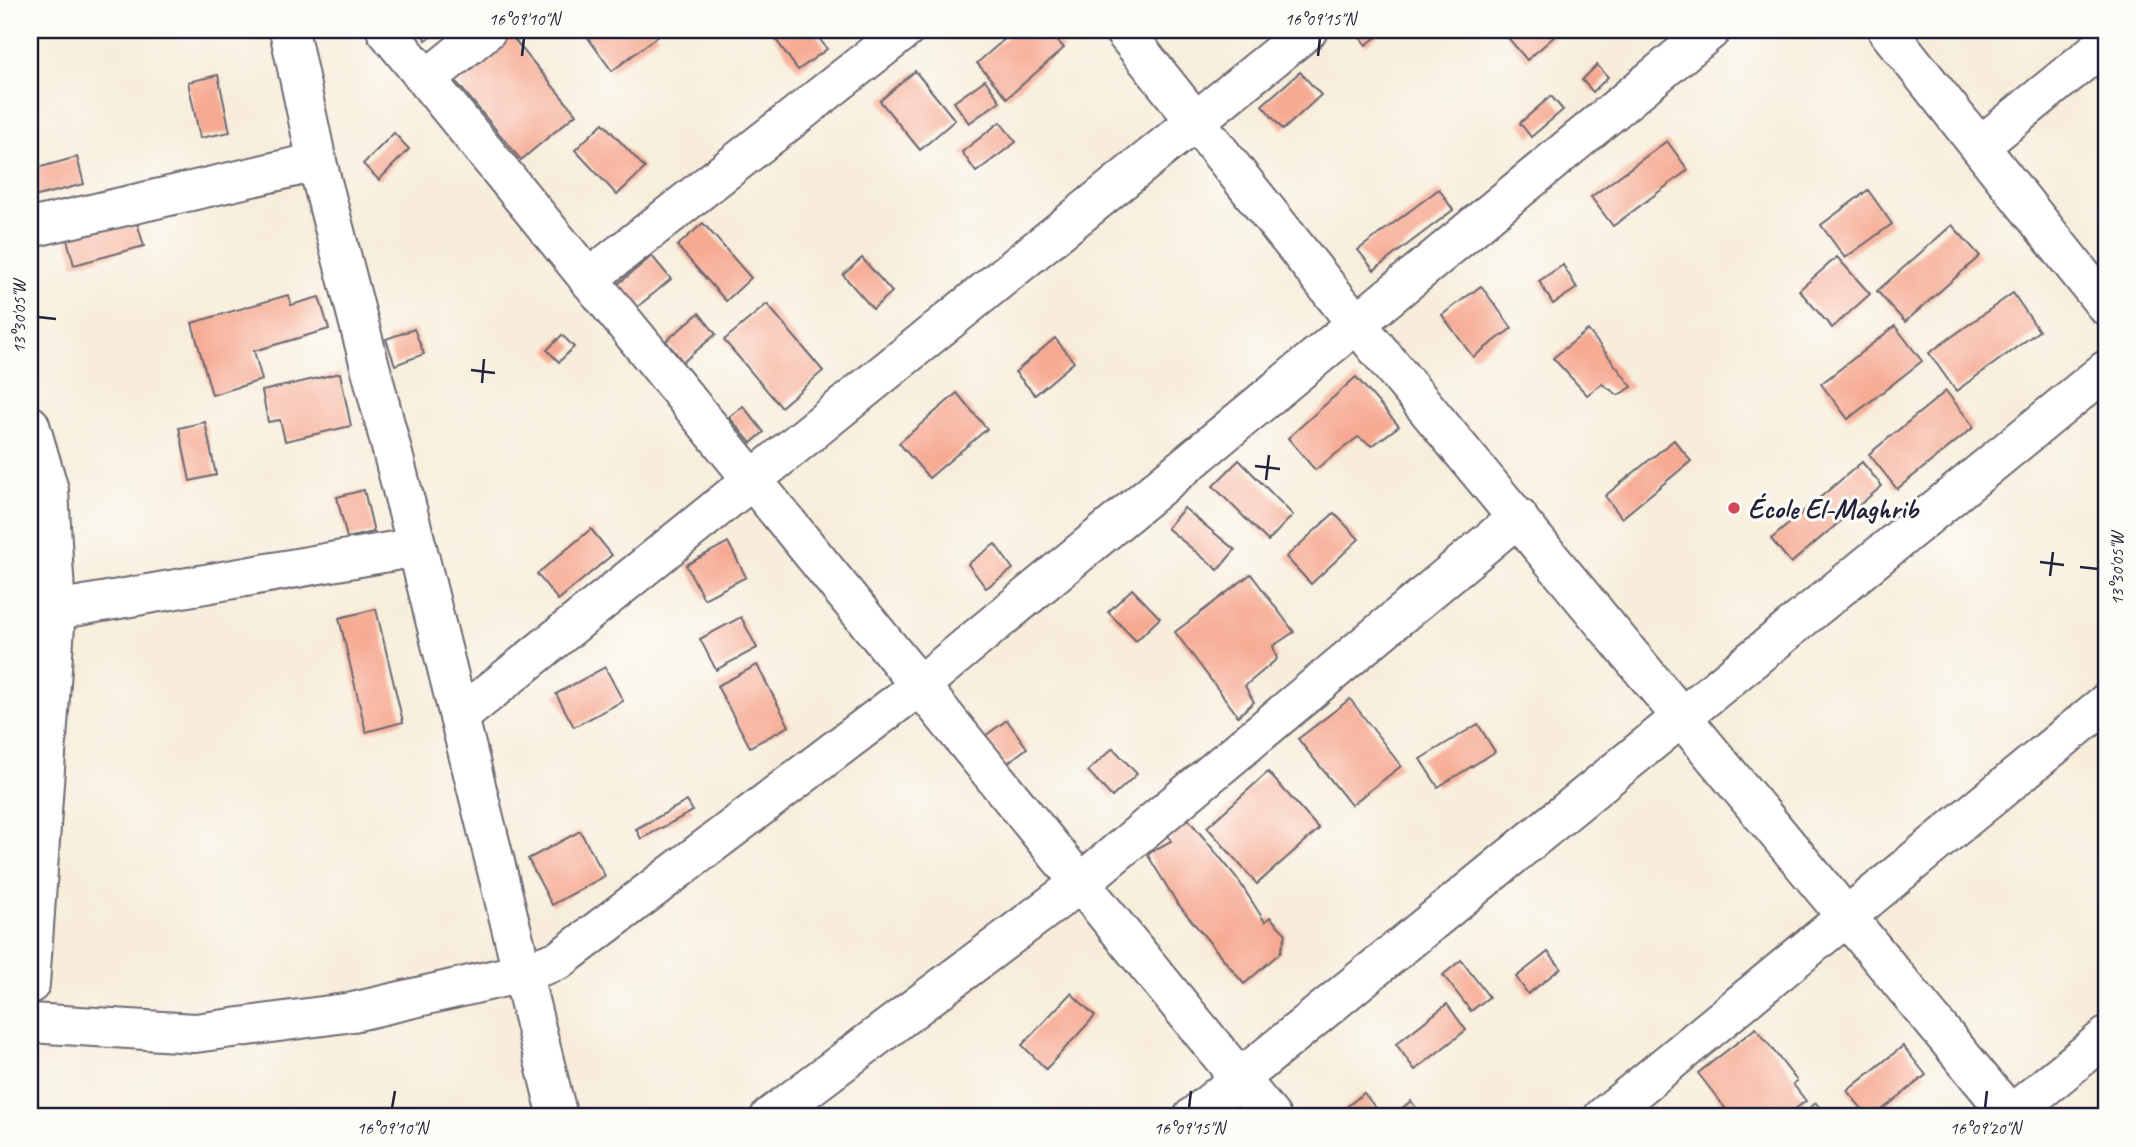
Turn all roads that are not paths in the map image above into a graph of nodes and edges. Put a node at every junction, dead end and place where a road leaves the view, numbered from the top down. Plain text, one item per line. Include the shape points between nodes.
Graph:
1 (289, 30) edge
2 (386, 30) edge
3 (487, 30) edge
4 (905, 30) edge
5 (1123, 30) edge
6 (1308, 30) edge
7 (1711, 30) edge
8 (1887, 30) edge
9 (2106, 43) edge
10 (427, 79) junction
11 (1197, 120) junction
12 (1979, 146) junction
13 (317, 162) junction
14 (30, 228) edge
15 (588, 279) junction
16 (2106, 306) edge
17 (1356, 323) junction
18 (2106, 370) edge
19 (30, 425) edge
20 (752, 481) junction
21 (1518, 517) junction
22 (417, 547) junction
23 (43, 612) edge
24 (918, 687) junction
25 (2106, 703) edge
26 (459, 717) junction
27 (1681, 720) junction
28 (1079, 884) junction
29 (1845, 918) junction
30 (522, 973) junction
31 (30, 985) edge
32 (30, 1023) edge
33 (2106, 1037) edge
34 (1241, 1080) junction
35 (558, 1117) edge
36 (770, 1117) edge
37 (1193, 1117) edge
38 (1271, 1117) edge
39 (1603, 1117) edge
40 (2010, 1117) edge

1 - 13 street
2 - 10 street
3 - 10 street
4 - 15 street
5 - 11 street
6 - 11 street
7 - 17 street
8 - 12 street
9 - 12 street
10 - 15 street
11 - 17 street
11 - 20 street
12 - 16 street
13 - 14 street
13 - 22 street
15 - 20 street
17 - 21 street
17 - 24 street
18 - 27 street
19 - 23 street via 49,490
20 - 24 street
20 - 26 street
21 - 27 street
21 - 28 street
22 - 23 street
22 - 26 street
23 - 31 street
24 - 28 street
24 - 30 street via 559,960
25 - 29 street
26 - 30 street
27 - 29 street
27 - 34 street
28 - 34 street
28 - 36 street
29 - 39 street
29 - 40 street
30 - 32 street via 353,1012 195,1033
30 - 35 street
33 - 40 street
34 - 37 street
34 - 38 street

